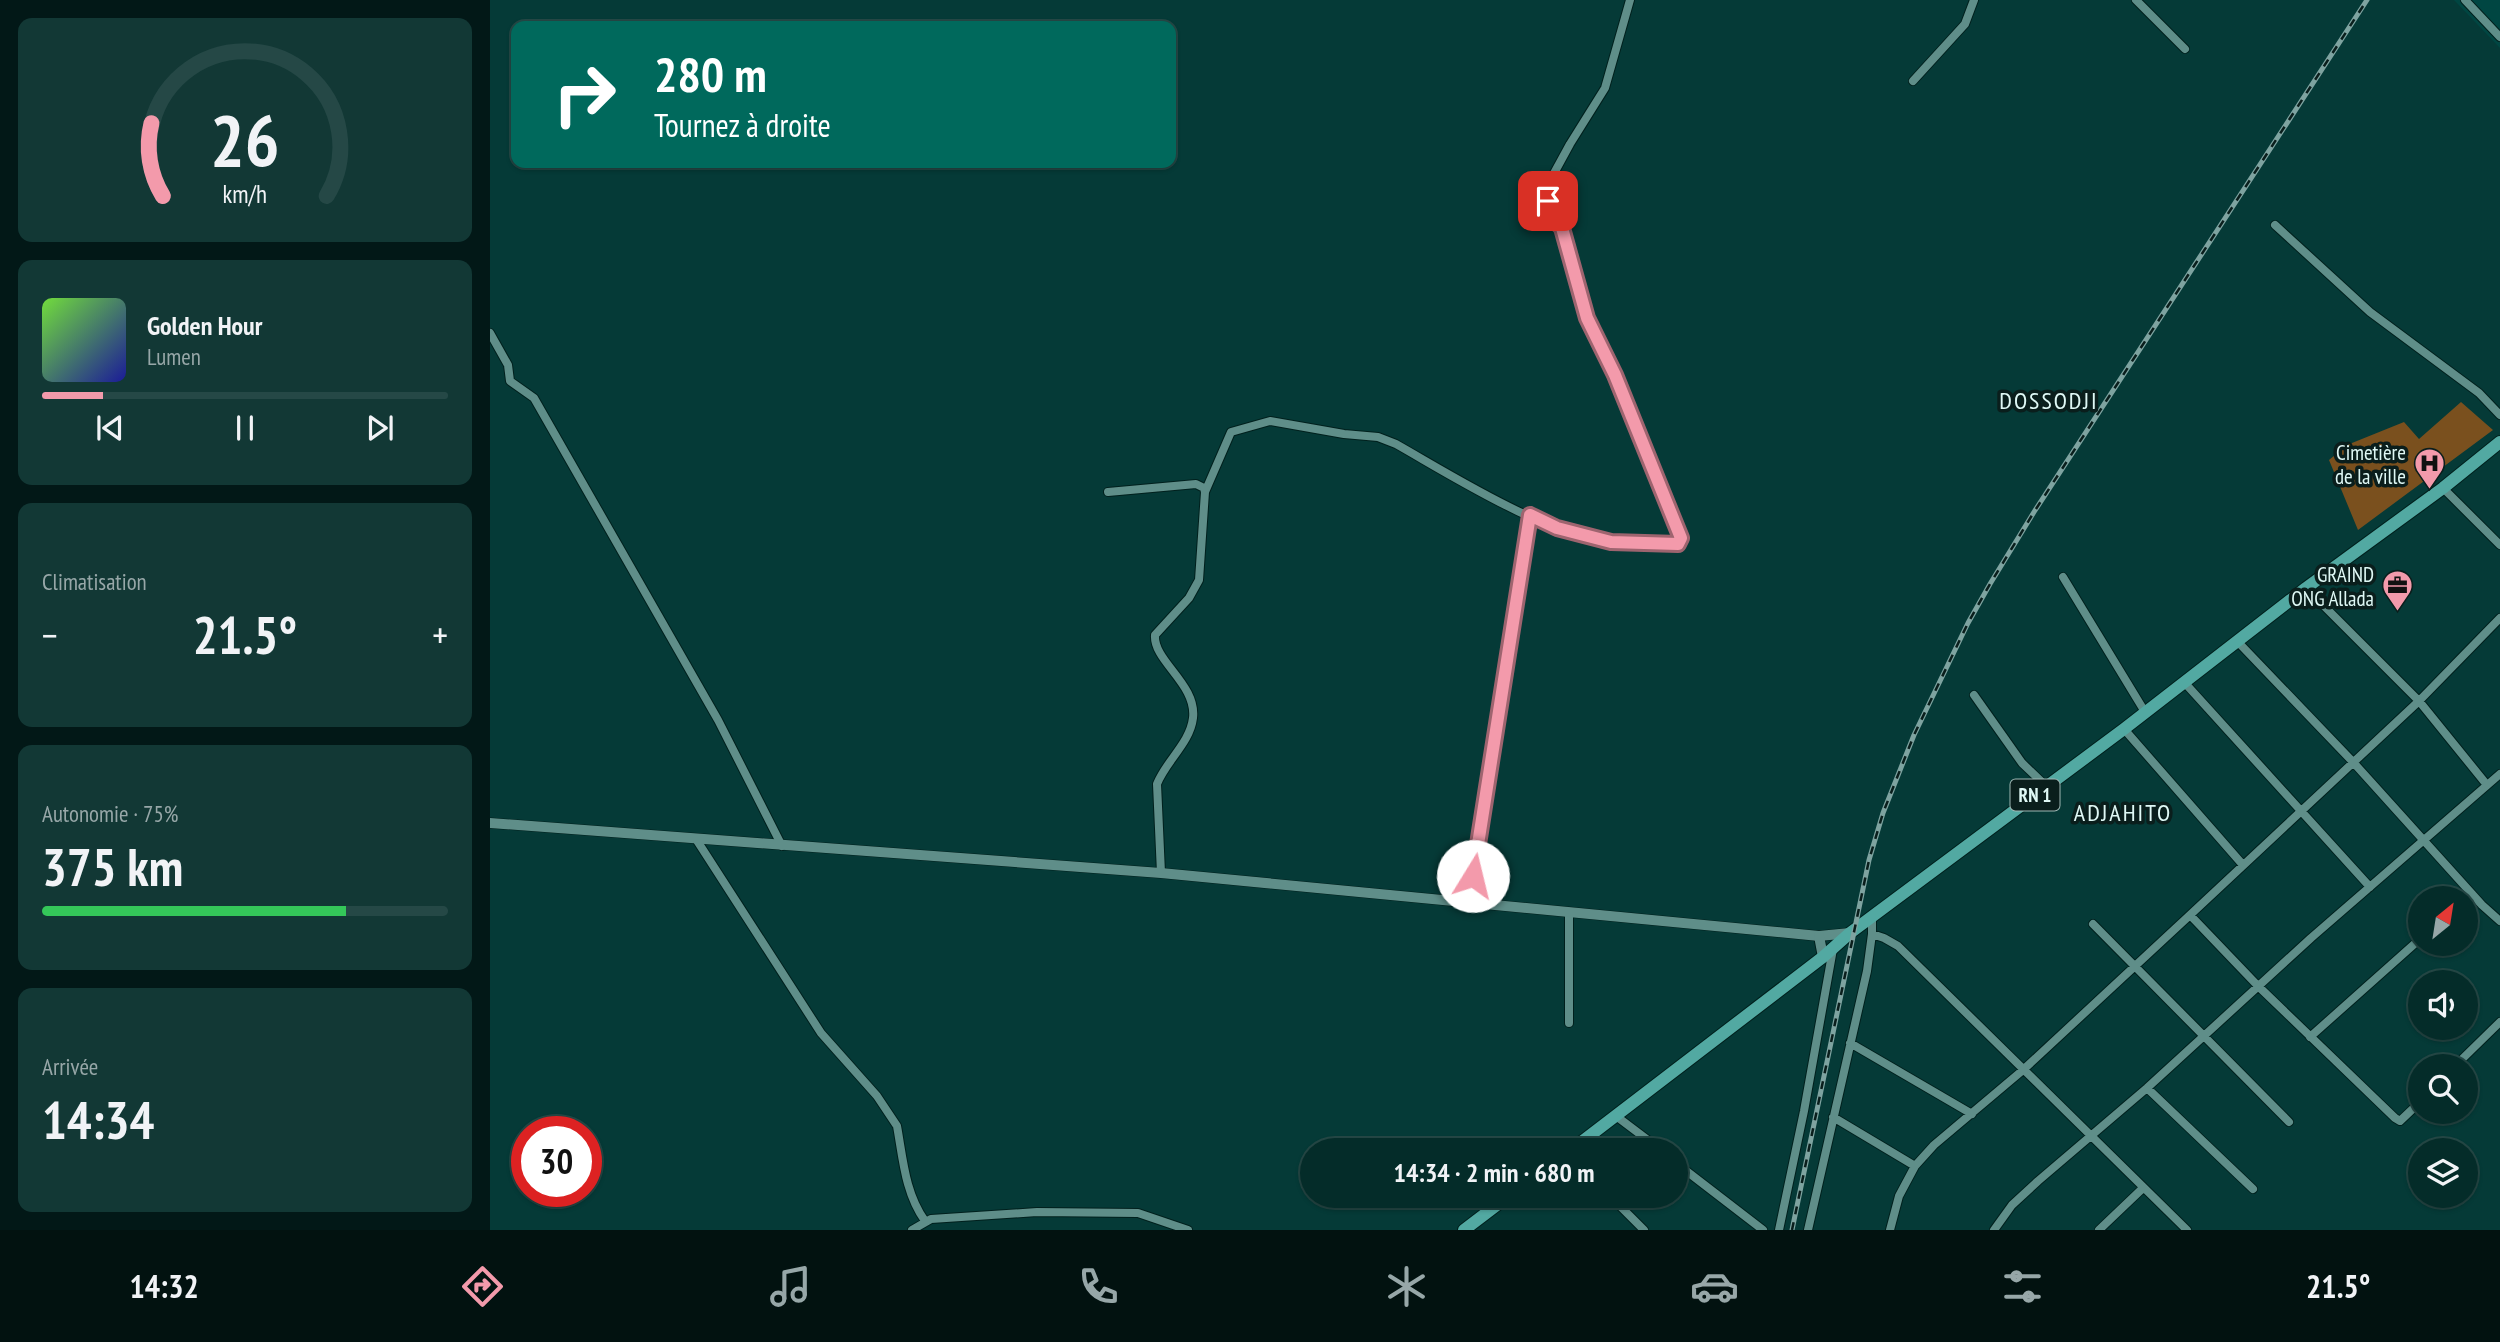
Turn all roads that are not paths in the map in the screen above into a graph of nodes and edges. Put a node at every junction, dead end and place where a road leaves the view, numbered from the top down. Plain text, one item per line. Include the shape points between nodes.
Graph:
1 (1630, 0) edge
2 (2136, 0) edge
3 (2465, 0) edge
4 (1970, 2) edge
5 (2500, 37) edge
6 (2185, 49) dead end
7 (1913, 81) dead end
8 (2275, 225) dead end
9 (490, 333) edge
10 (2500, 415) edge
11 (2500, 442) edge
12 (2443, 488) junction
13 (1108, 492) dead end
14 (1205, 492) junction
15 (1530, 515) junction
16 (2500, 545) edge
17 (2063, 577) dead end
18 (2306, 588) junction
19 (2500, 618) edge
20 (2237, 641) junction
21 (2184, 682) junction
22 (1974, 695) dead end
23 (2419, 701) junction
24 (2145, 712) junction
25 (2124, 729) junction
26 (2353, 762) junction
27 (2500, 774) edge
28 (2487, 785) junction
29 (2046, 787) junction
30 (2302, 811) junction
31 (490, 822) edge
32 (696, 839) junction
33 (2423, 840) junction
34 (782, 846) junction
35 (2243, 865) junction
36 (1161, 873) junction
37 (2460, 886) edge
38 (2370, 887) junction
39 (1469, 903) junction
40 (2478, 904) edge
41 (1569, 912) junction
42 (2190, 915) junction
43 (1872, 917) junction
44 (2500, 921) edge
45 (2093, 924) dead end
46 (1850, 933) junction
47 (1872, 934) junction
48 (1819, 936) junction
49 (2408, 950) edge
50 (1828, 953) junction
51 (2133, 967) junction
52 (2258, 986) junction
53 (2500, 1022) edge
54 (1569, 1023) dead end
55 (2202, 1036) junction
56 (2310, 1037) junction
57 (1850, 1044) junction
58 (2467, 1054) edge
59 (2022, 1070) junction
60 (2147, 1088) junction
61 (1972, 1114) junction
62 (1616, 1116) junction
63 (2408, 1116) edge
64 (1833, 1118) junction
65 (2288, 1122) dead end
66 (2091, 1136) junction
67 (1587, 1138) edge
68 (1645, 1138) edge
69 (1915, 1166) junction
70 (1688, 1172) edge
71 (2143, 1188) junction
72 (2253, 1189) dead end
73 (1493, 1208) edge
74 (1622, 1208) edge
75 (925, 1221) junction
76 (912, 1230) edge
77 (1188, 1230) edge
78 (1464, 1230) edge
79 (1644, 1230) edge
80 (1763, 1230) edge
81 (1779, 1230) edge
82 (1808, 1230) edge
83 (1890, 1230) edge
84 (1994, 1230) edge
85 (2099, 1230) edge
86 (2187, 1230) edge

1 - 15 street via 1605,88 1552,177 1549,215 1562,228 1587,318 1633,415 1681,542 1611,542 1557,528
2 - 6 street
3 - 5 street
4 - 7 street via 1965,24
8 - 10 street via 2370,312 2479,393
9 - 34 street via 508,365 510,381 534,398 718,720
11 - 12 main road, RN 1
12 - 16 street
12 - 18 main road, RN 1
13 - 14 street via 1196,484
14 - 15 street via 1231,432 1270,421 1378,437
14 - 36 street via 1199,580 1155,635 1161,653 1188,691 1193,717 1187,736 1157,784
15 - 39 street
17 - 24 street
18 - 20 main road, RN 1
18 - 23 street
19 - 23 street
20 - 21 main road, RN 1
20 - 26 street
21 - 24 main road, RN 1
21 - 30 street
22 - 29 street via 2022,763
23 - 26 street
23 - 28 street
24 - 25 main road, RN 1
25 - 29 main road, RN 1
25 - 35 street
26 - 30 street
26 - 33 street
27 - 28 street
28 - 33 street
29 - 43 main road, RN 1
30 - 35 street
30 - 38 street
31 - 32 street
32 - 34 street
32 - 75 street via 821,1033 894,1118 907,1185
33 - 37 street
33 - 38 street
34 - 36 street
35 - 42 street
36 - 39 street
38 - 52 street
39 - 41 street
40 - 44 street
41 - 48 street
41 - 54 street
42 - 51 street
42 - 52 street
43 - 46 main road, RN 1
43 - 47 street
45 - 51 street
46 - 48 street
46 - 50 main road, RN 1
47 - 57 street
47 - 59 street via 1898,946
48 - 50 main road
49 - 56 street
50 - 62 main road, RN 1
50 - 81 street via 1807,1099
51 - 55 street
51 - 59 street
52 - 55 street
52 - 56 street
53 - 58 street
55 - 60 street
55 - 65 street
56 - 63 street via 2395,1118 2400,1121
57 - 61 street
57 - 64 street
59 - 61 street
59 - 66 street
60 - 66 street
60 - 72 street
61 - 69 street
62 - 67 main road, RN 1
62 - 68 street
64 - 69 street
64 - 82 street
66 - 71 street
66 - 84 street via 2012,1205
69 - 83 street via 1899,1196
70 - 80 street
71 - 85 street
71 - 86 street
73 - 78 main road
74 - 79 street
75 - 76 street
75 - 77 street via 1037,1212 1128,1212

